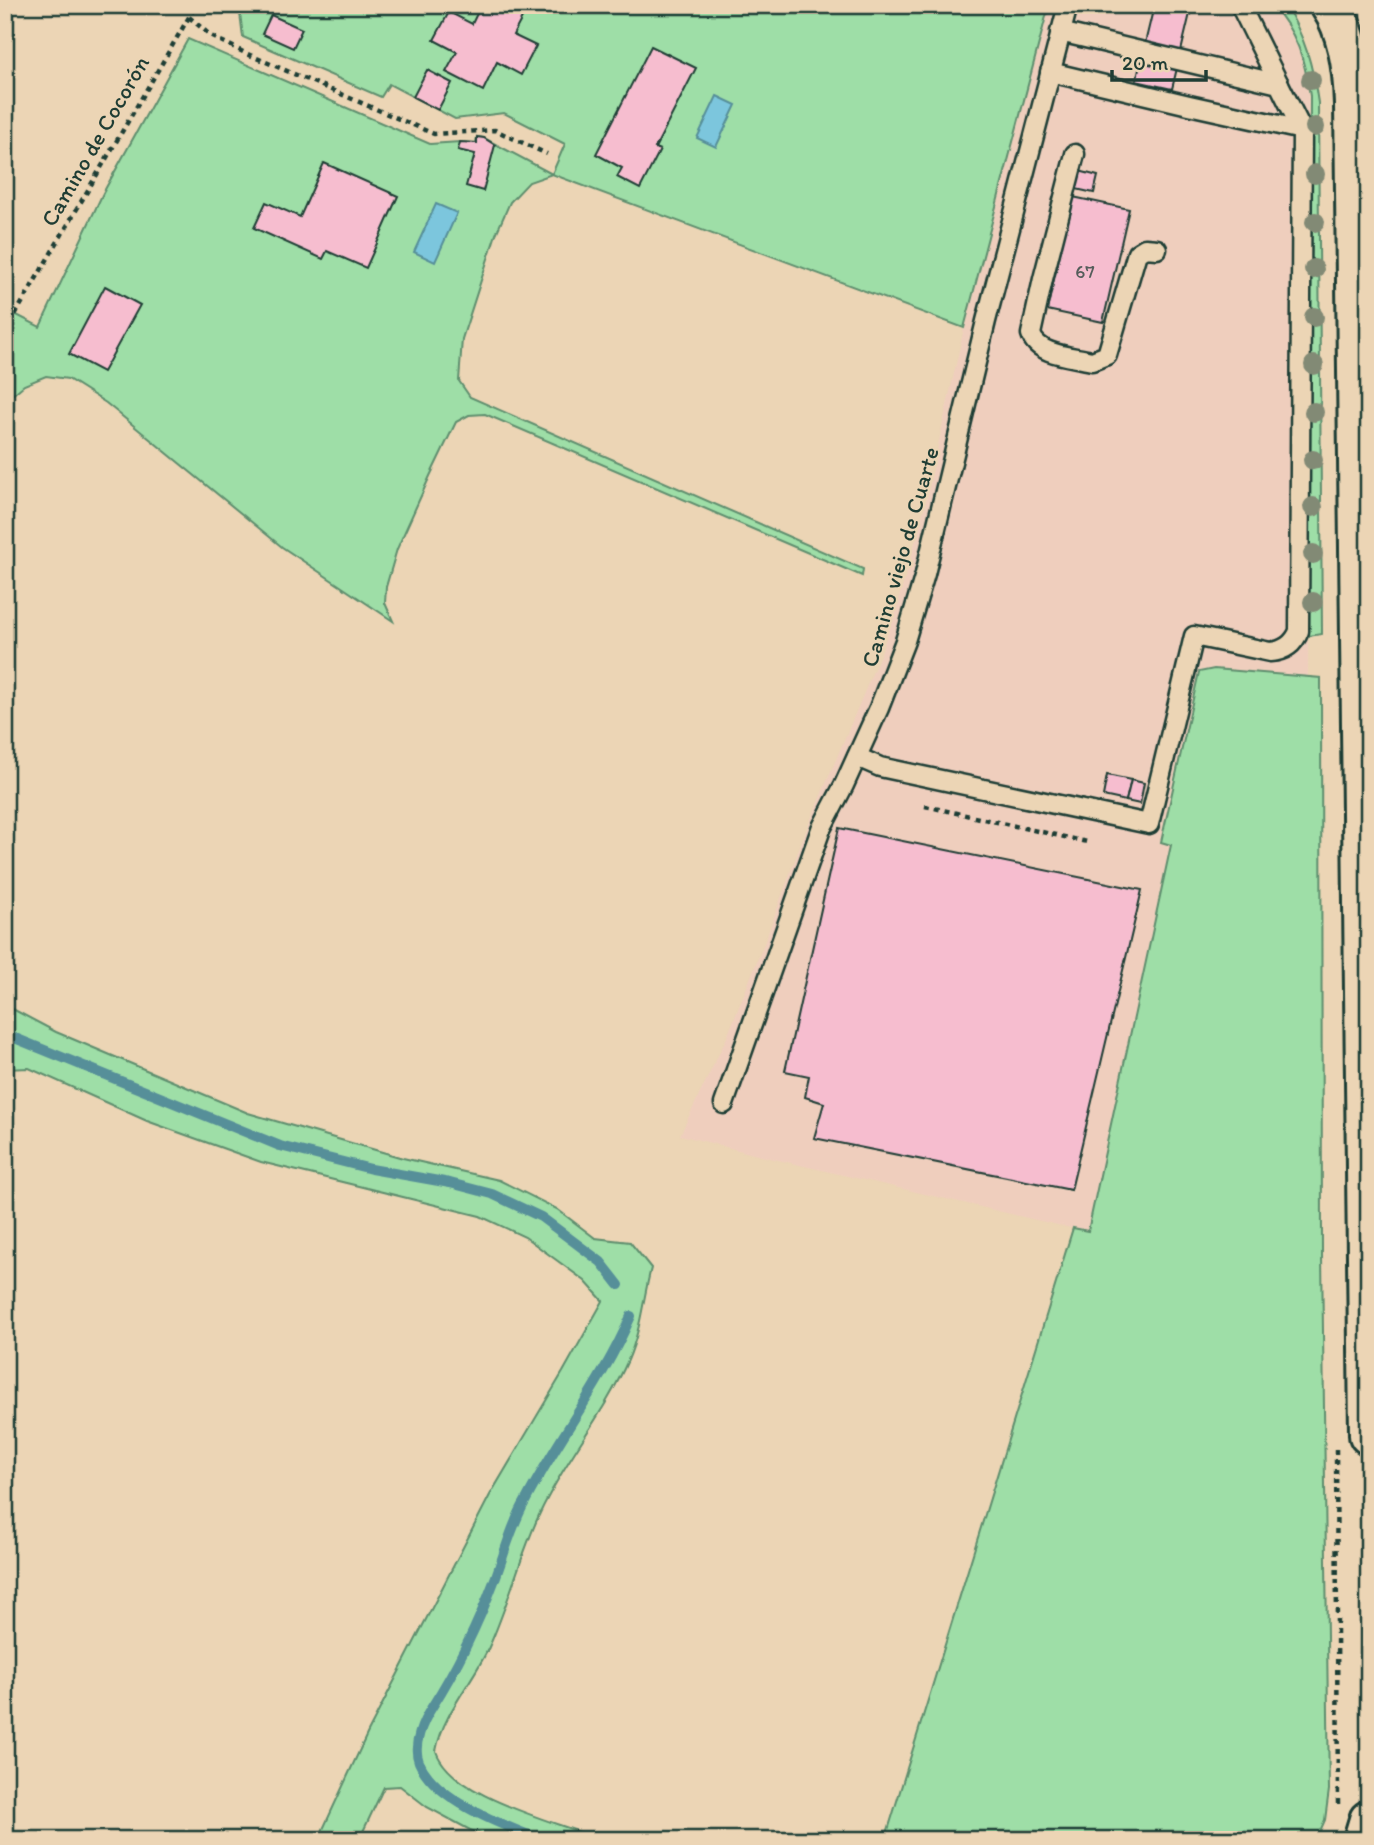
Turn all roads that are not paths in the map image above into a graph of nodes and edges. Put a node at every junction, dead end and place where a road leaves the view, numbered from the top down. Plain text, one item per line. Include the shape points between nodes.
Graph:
1 (1068, 5) edge
2 (1240, 5) edge
3 (1330, 5) edge
4 (1060, 32) junction
5 (1050, 72) junction
6 (1279, 84) junction
7 (1302, 130) junction
8 (1075, 154) dead end
9 (1157, 248) dead end
10 (856, 757) junction
11 (724, 1104) dead end
12 (1369, 1435) edge
13 (1369, 1820) edge
14 (1363, 1840) edge

1 - 4 lane, Camino viejo de Cuarte
2 - 6 lane
3 - 12 highway via 1350,62 1354,104
4 - 5 lane, Camino viejo de Cuarte
4 - 6 lane
5 - 7 lane
5 - 10 lane, Camino viejo de Cuarte via 925,574 905,641
6 - 7 lane
7 - 10 lane via 1300,624 1296,638 1285,649 1270,652 1194,636 1149,824 880,767
8 - 9 lane via 1043,279 1033,341 1042,348 1092,361 1107,355 1137,253
10 - 11 lane, Camino viejo de Cuarte via 821,829
13 - 14 highway

